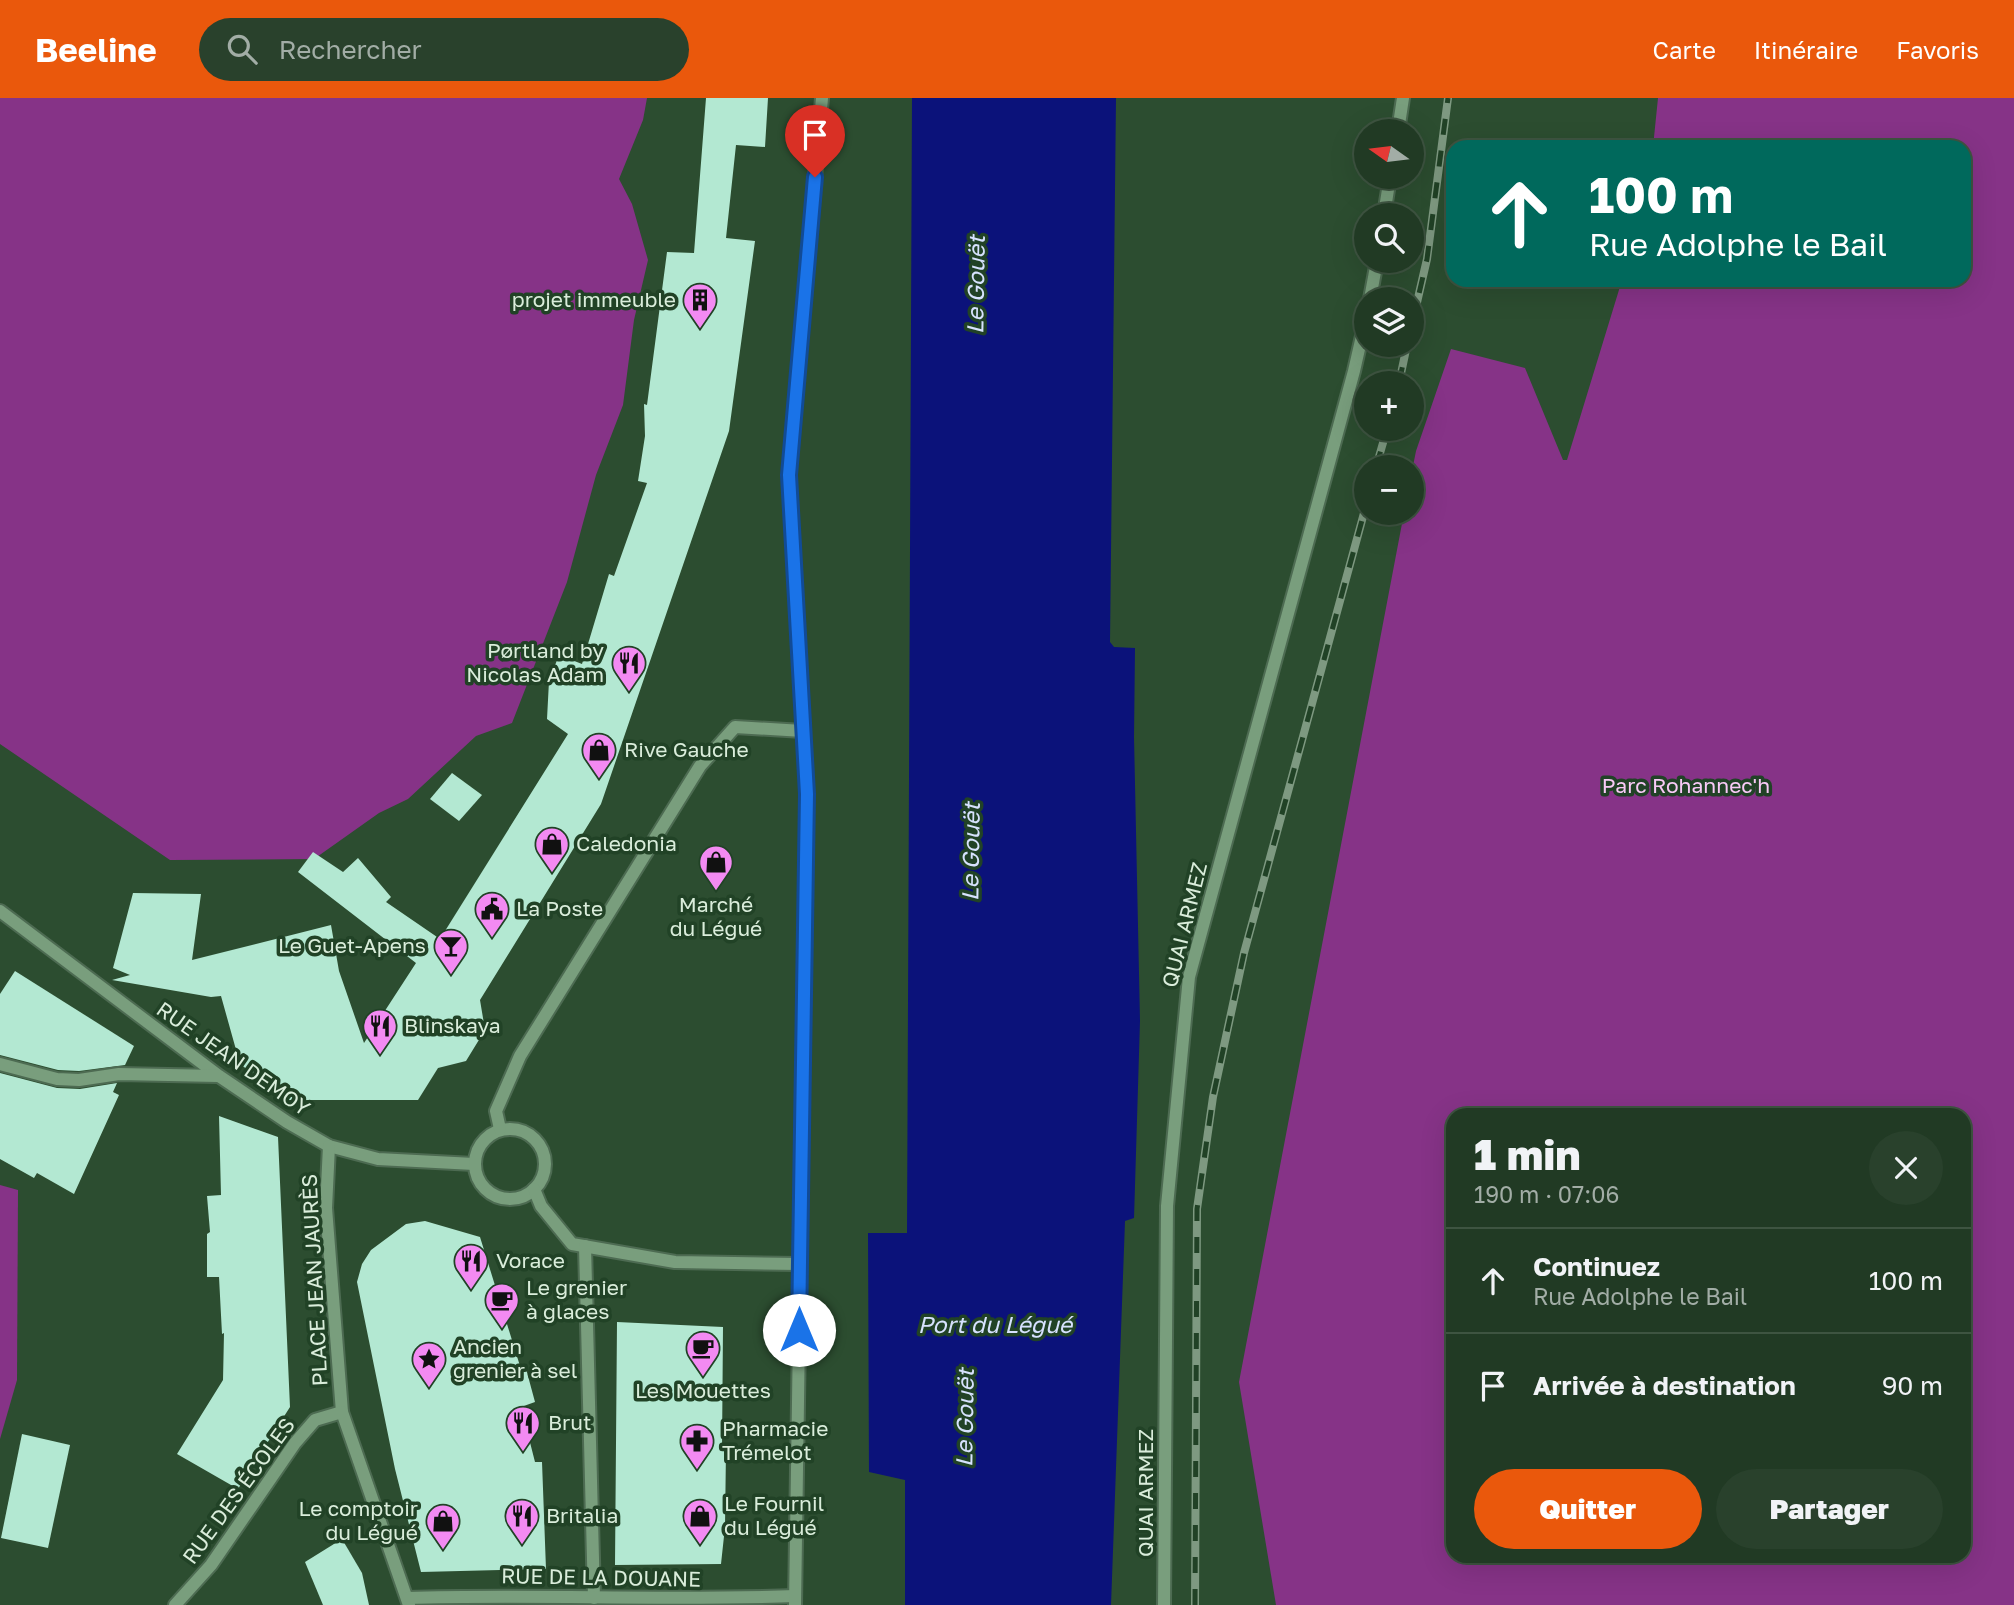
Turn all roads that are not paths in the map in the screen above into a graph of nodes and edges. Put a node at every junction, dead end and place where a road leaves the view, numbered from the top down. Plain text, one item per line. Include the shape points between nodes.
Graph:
1 (822, 98) edge
2 (1403, 98) edge
3 (1400, 119) edge
4 (1357, 357) edge
5 (803, 731) junction
6 (0, 911) edge
7 (0, 1065) edge
8 (219, 1076) junction
9 (500, 1129) junction
10 (329, 1146) junction
11 (474, 1164) junction
12 (534, 1189) junction
13 (585, 1246) junction
14 (799, 1264) junction
15 (342, 1412) junction
16 (594, 1598) junction
17 (795, 1600) edge
18 (408, 1601) edge
19 (175, 1605) edge
20 (1164, 1605) edge

1 - 5 street via 789,475
2 - 3 street
4 - 20 street, QUAI ARMEZ via 1189,977 1167,1206
5 - 9 street via 735,727 700,766 520,1056 496,1111
5 - 14 street via 807,794
6 - 8 street, RUE JEAN DEMOY
7 - 8 street via 57,1079 119,1073
8 - 10 street, RUE JEAN DEMOY
9 - 11 street via 481,1142
9 - 12 street via 524,1131 540,1146 545,1168
10 - 11 street, RUE JEAN DEMOY via 378,1159
10 - 15 street, PLACE JEAN JAURÈS via 326,1209
11 - 12 street via 482,1186 502,1198 514,1199
12 - 13 street via 541,1206 572,1244
13 - 14 street via 675,1262
13 - 16 street
14 - 17 street
15 - 18 street, PLACE JEAN JAURÈS
15 - 19 street, RUE DES ÉCOLES via 315,1420 295,1443 211,1564
16 - 17 street, RUE DE LA DOUANE
16 - 18 street, RUE DE LA DOUANE via 498,1595

